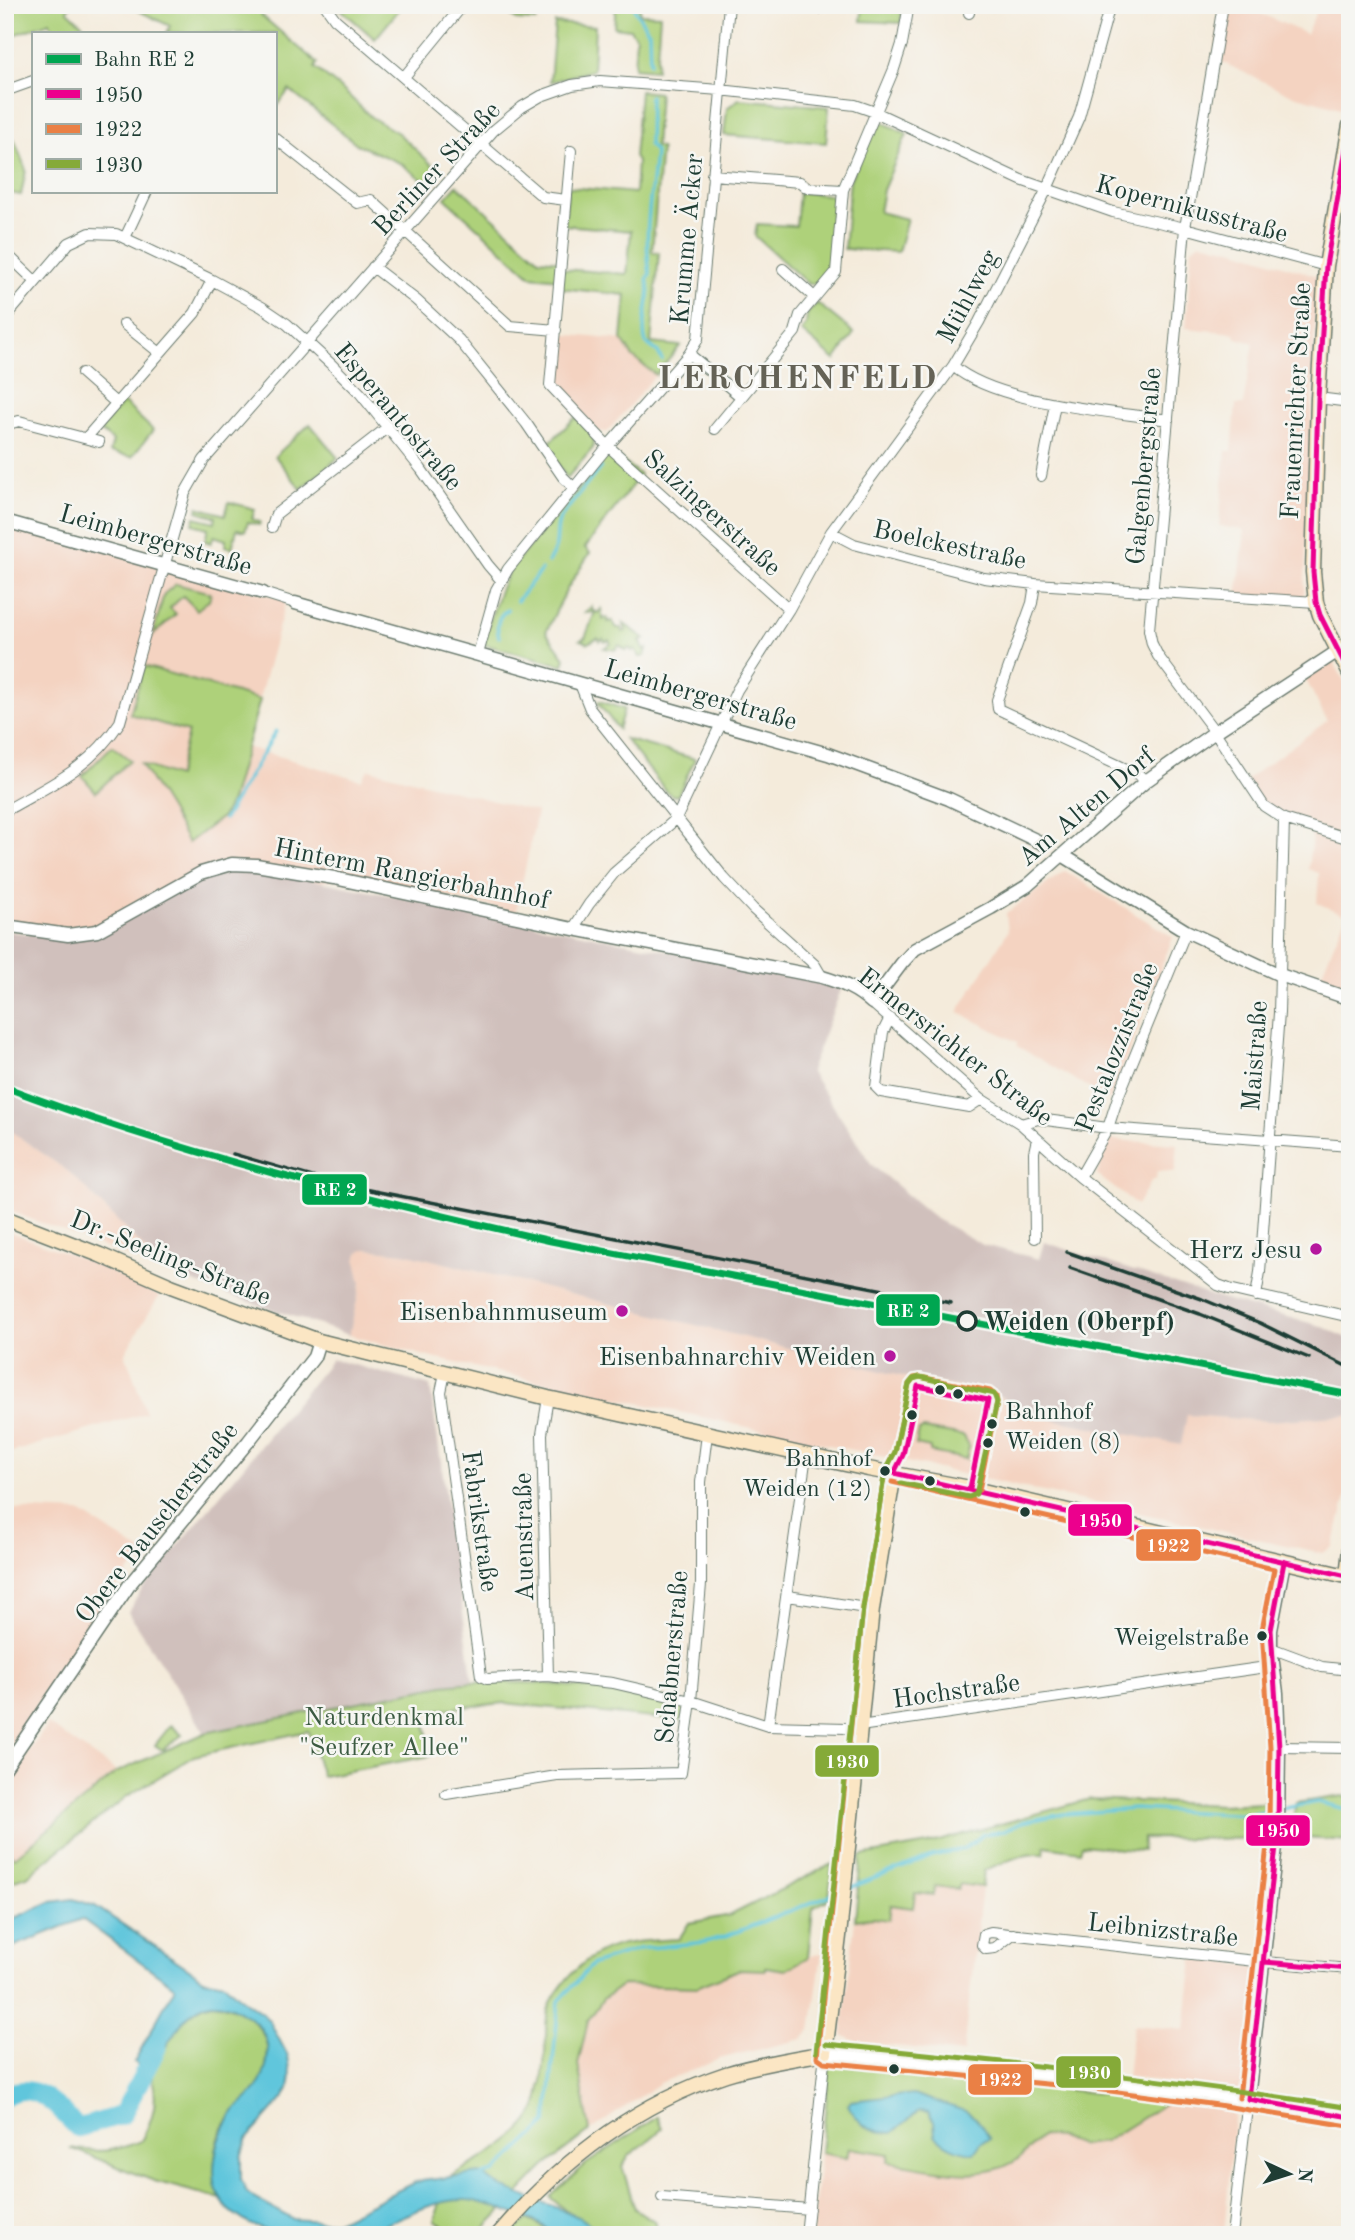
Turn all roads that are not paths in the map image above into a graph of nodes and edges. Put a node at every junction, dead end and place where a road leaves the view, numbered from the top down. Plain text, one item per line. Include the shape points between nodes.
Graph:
1 (325, 5) edge
2 (463, 5) edge
3 (729, 5) edge
4 (909, 5) edge
5 (1110, 5) edge
6 (1223, 5) edge
7 (404, 77) junction
8 (32, 81) edge
9 (720, 90) junction
10 (5, 91) edge
11 (875, 111) junction
12 (1350, 125) edge
13 (276, 139) edge
14 (482, 144) junction
15 (571, 151) dead end
16 (712, 175) junction
17 (1344, 185) edge
18 (1047, 189) junction
19 (842, 190) junction
20 (147, 192) edge
21 (566, 200) junction
22 (1185, 228) junction
23 (405, 231) junction
24 (125, 238) junction
25 (5, 256) edge
26 (1326, 266) junction
27 (373, 267) junction
28 (783, 269) dead end
29 (212, 280) junction
30 (35, 281) junction
31 (814, 296) junction
32 (5, 318) edge
33 (124, 324) dead end
34 (556, 330) junction
35 (308, 341) junction
36 (160, 354) junction
37 (689, 354) junction
38 (953, 366) junction
39 (82, 373) dead end
40 (740, 396) junction
41 (1318, 398) junction
42 (1350, 402) edge
43 (116, 403) junction
44 (1055, 404) junction
45 (1168, 420) junction
46 (5, 425) edge
47 (388, 427) junction
48 (715, 429) dead end
49 (86, 438) junction
50 (99, 442) dead end
51 (608, 446) junction
52 (1041, 476) dead end
53 (574, 488) junction
54 (5, 521) edge
55 (272, 527) dead end
56 (831, 532) junction
57 (165, 564) junction
58 (501, 580) junction
59 (1035, 584) junction
60 (1152, 591) junction
61 (263, 593) joint
62 (1316, 602) junction
63 (295, 603) joint
64 (789, 609) junction
65 (1344, 648) edge
66 (478, 654) junction
67 (1350, 674) edge
68 (580, 684) junction
69 (722, 723) junction
70 (1215, 732) junction
71 (1146, 781) junction
72 (5, 811) edge
73 (676, 819) junction
74 (1284, 819) junction
75 (1350, 839) edge
76 (1044, 844) joint
77 (1064, 856) junction
78 (5, 926) edge
79 (573, 929) junction
80 (1186, 931) junction
81 (1280, 975) junction
82 (822, 977) junction
83 (1350, 999) edge
84 (872, 1003) junction
85 (890, 1018) junction
86 (981, 1099) junction
87 (1021, 1124) junction
88 (1108, 1128) junction
89 (1037, 1139) junction
90 (1269, 1142) junction
91 (1350, 1146) edge
92 (1080, 1177) junction
93 (5, 1218) edge
94 (1035, 1238) dead end
95 (1256, 1296) junction
96 (1350, 1317) edge
97 (318, 1341) junction
98 (445, 1373) junction
99 (548, 1398) junction
100 (707, 1434) junction
101 (806, 1455) junction
102 (894, 1473) junction
103 (1350, 1549) edge
104 (1284, 1562) junction
105 (1349, 1578) edge
106 (788, 1596) junction
107 (872, 1609) junction
108 (1271, 1647) junction
109 (1273, 1666) junction
110 (1350, 1670) edge
111 (481, 1676) joint
112 (548, 1676) junction
113 (691, 1701) junction
114 (860, 1725) junction
115 (768, 1726) junction
116 (1279, 1747) junction
117 (1350, 1748) edge
118 (5, 1768) edge
119 (446, 1794) dead end
120 (1013, 1934) dead end
121 (1264, 1962) junction
122 (1350, 1969) edge
123 (825, 2053) junction
124 (1248, 2099) junction
125 (1350, 2117) edge
126 (662, 2197) dead end
127 (809, 2209) junction
128 (498, 2235) edge
129 (806, 2235) edge
130 (1232, 2235) edge

1 - 7 street via 335,19
2 - 7 street
3 - 9 street, Krumme Äcker
4 - 11 street via 894,69
5 - 18 street, Mühlweg via 1079,117
6 - 22 street, Galgenbergstraße
7 - 14 street
8 - 10 street
9 - 11 street, Berliner Straße via 837,102
9 - 14 street, Berliner Straße via 611,81 572,85 522,107
9 - 16 street, Krumme Äcker
11 - 18 street, Berliner Straße
11 - 19 street
12 - 17 main road, Frauenrichter Straße
13 - 23 street via 357,203 371,200
14 - 21 street via 543,197
14 - 23 street, Berliner Straße
15 - 21 street, Salzingerstraße
16 - 19 street
16 - 37 street, Krumme Äcker via 701,326
17 - 26 main road, Frauenrichter Straße
18 - 22 street, Kopernikusstraße via 1113,212
18 - 38 street, Mühlweg
19 - 31 street via 836,272
20 - 24 street
21 - 34 street, Salzingerstraße
22 - 26 street, Kopernikusstraße
22 - 45 street, Galgenbergstraße
23 - 27 street, Berliner Straße
23 - 34 street via 510,326
24 - 29 street, Esperantostraße
24 - 30 street, Esperantostraße via 102,232 79,237
25 - 30 street
26 - 41 main road, Frauenrichter Straße
27 - 35 street, Berliner Straße
27 - 53 street via 459,340
28 - 31 street
29 - 35 street, Esperantostraße via 262,307
29 - 36 street via 195,313
30 - 32 street, Esperantostraße
31 - 40 street via 800,315 795,332
33 - 36 street
34 - 51 street, Salzingerstraße via 550,385
35 - 47 street, Esperantostraße
35 - 57 street, Berliner Straße via 193,476
36 - 43 street
37 - 40 street
37 - 51 street, Krumme Äcker
38 - 44 street via 964,376 1008,393
38 - 56 street, Mühlweg
39 - 43 street
40 - 48 street
41 - 42 street
41 - 62 main road, Frauenrichter Straße
43 - 49 street
44 - 45 street
44 - 52 street
45 - 60 street, Galgenbergstraße
46 - 49 street via 19,421
47 - 55 street via 275,514
47 - 58 street, Esperantostraße
49 - 50 street
51 - 53 street, Krumme Äcker
51 - 64 street, Salzingerstraße
53 - 58 street, Krumme Äcker
54 - 57 street, Leimbergerstraße
56 - 59 street, Boelckestraße via 854,544 923,564
56 - 64 street, Mühlweg
57 - 61 street, Leimbergerstraße
57 - 72 street, Berliner Straße via 120,722 100,749 74,772
58 - 66 street, Krumme Äcker
59 - 60 street, Boelckestraße
59 - 71 street via 997,700 998,709
60 - 62 street, Boelckestraße
60 - 70 street, Galgenbergstraße via 1152,644
61 - 63 street, Leimbergerstraße
62 - 65 main road, Frauenrichter Straße
63 - 66 street, Leimbergerstraße
64 - 69 street, Mühlweg via 737,690
65 - 67 main road, Frauenrichter Straße
65 - 70 street, Am Alten Dorf
66 - 68 street, Leimbergerstraße
68 - 69 street, Leimbergerstraße
68 - 73 street, Ermersrichter Straße via 590,709
69 - 73 street, Mühlweg
69 - 76 street, Leimbergerstraße via 859,764 949,799
70 - 71 street, Am Alten Dorf
70 - 74 street, Galgenbergstraße via 1264,807
71 - 77 street, Am Alten Dorf
73 - 79 street via 614,873
73 - 82 street, Ermersrichter Straße via 724,878
74 - 75 street, Galgenbergstraße
74 - 81 street, Maistraße
76 - 77 street, Leimbergerstraße
77 - 80 street, Leimbergerstraße
77 - 84 street, Am Alten Dorf via 1010,897 915,949
78 - 79 street, Hinterm Rangierbahnhof via 68,935 97,931 201,873 242,864 323,876
79 - 82 street, Hinterm Rangierbahnhof
80 - 81 street, Leimbergerstraße
80 - 88 street, Pestalozzistraße
81 - 83 street, Leimbergerstraße
81 - 90 street, Maistraße
82 - 84 street, Ermersrichter Straße via 844,983
84 - 85 street, Ermersrichter Straße
85 - 86 street, Ermersrichter Straße
85 - 86 street via 883,1032 876,1087 881,1092 969,1107
86 - 87 street, Ermersrichter Straße
87 - 88 street via 1038,1119
87 - 89 street, Ermersrichter Straße
88 - 90 street
88 - 92 street, Pestalozzistraße
89 - 92 street, Ermersrichter Straße
89 - 94 street
90 - 91 street
90 - 95 street, Maistraße
92 - 95 street, Ermersrichter Straße via 1218,1285
93 - 97 main road, Dr.-Seeling-Straße
95 - 96 street, Ermersrichter Straße
97 - 98 main road, Dr.-Seeling-Straße
97 - 118 street, Obere Bauscherstraße via 314,1357 130,1584
98 - 99 main road, Dr.-Seeling-Straße
98 - 111 street, Fabrikstraße via 441,1392
99 - 100 main road, Dr.-Seeling-Straße
99 - 112 street, Auenstraße via 542,1434
100 - 101 main road, Dr.-Seeling-Straße
100 - 113 street, Schabnerstraße
101 - 102 main road, Dr.-Seeling-Straße
101 - 106 street
102 - 104 main road, Dr.-Seeling-Straße
102 - 107 main road
103 - 105 main road
104 - 105 main road, Dr.-Seeling-Straße
104 - 108 street
106 - 107 street
106 - 115 street
107 - 114 main road
108 - 109 street
108 - 110 street via 1322,1667
109 - 114 street, Hochstraße
109 - 116 street
111 - 112 street, Hochstraße
112 - 113 street, Hochstraße via 613,1683
113 - 115 street, Hochstraße
113 - 119 street, Schabnerstraße via 681,1773 557,1776
114 - 115 street, Hochstraße
114 - 123 main road
116 - 117 street
116 - 121 street via 1278,1828
120 - 121 street, Leibnizstraße
121 - 122 street, Leibnizstraße
121 - 124 street
123 - 124 street
123 - 127 street
123 - 128 main road via 727,2074 660,2103 599,2138 533,2196
124 - 125 street
124 - 130 street
126 - 127 street
127 - 129 street

